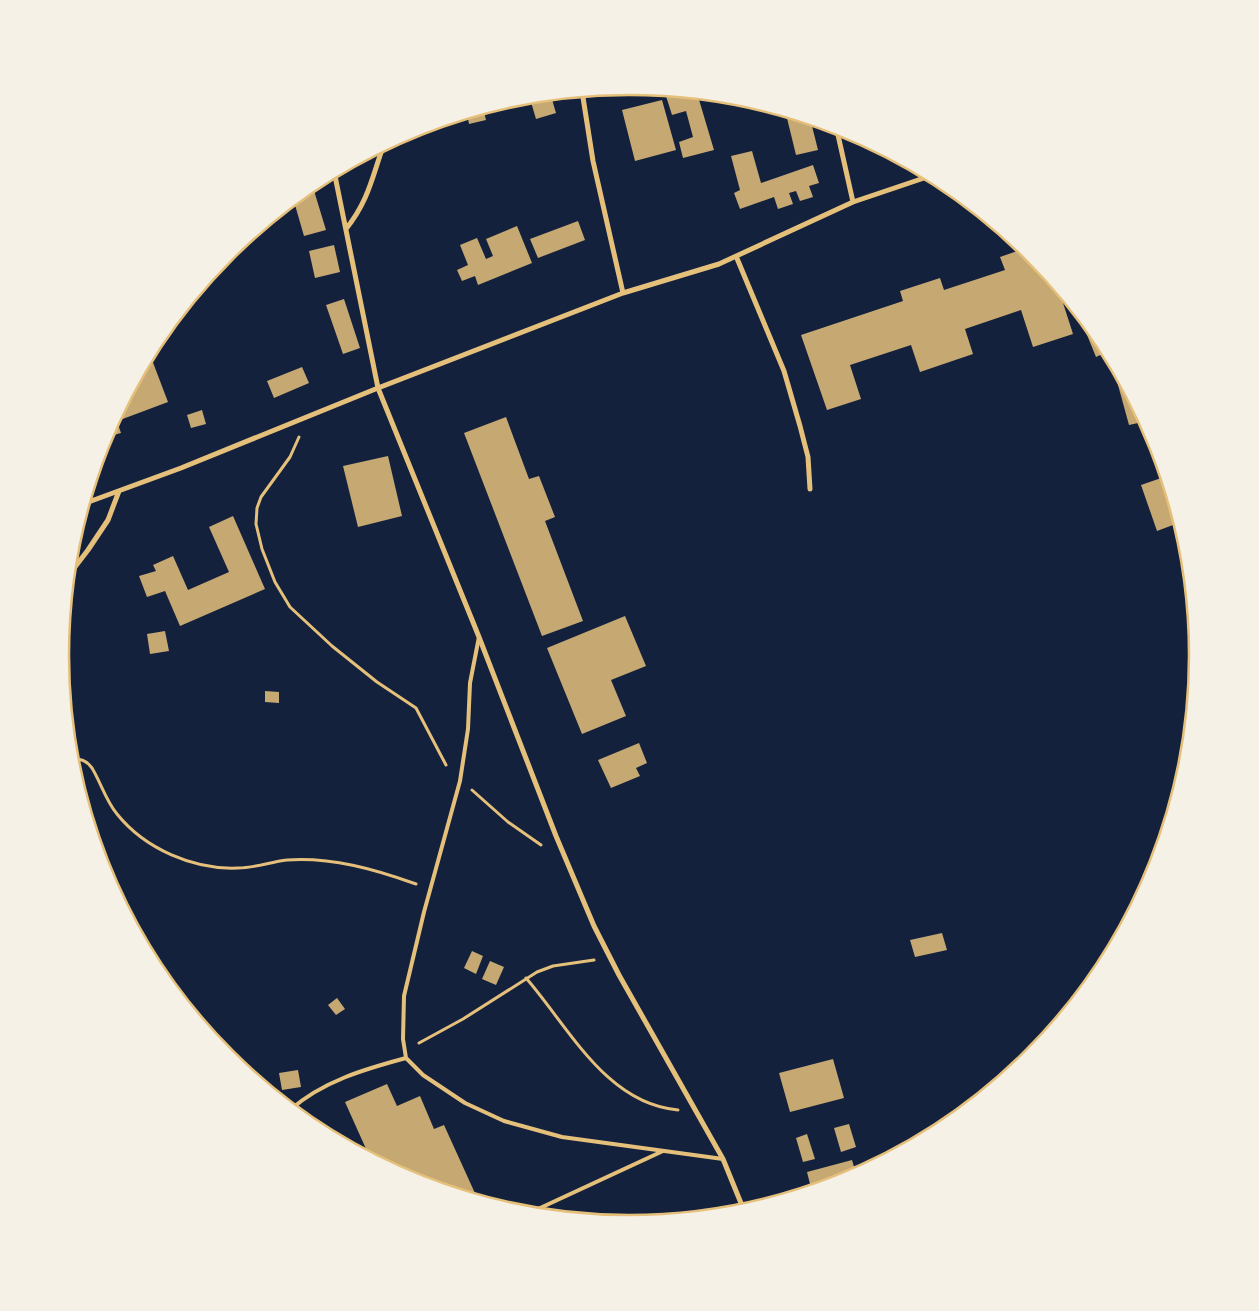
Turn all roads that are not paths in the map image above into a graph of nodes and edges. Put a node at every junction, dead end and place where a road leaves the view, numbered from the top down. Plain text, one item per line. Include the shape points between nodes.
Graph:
1 (583, 97) edge
2 (838, 135) edge
3 (381, 153) edge
4 (336, 178) edge
5 (923, 178) edge
6 (853, 202) junction
7 (346, 229) junction
8 (736, 256) junction
9 (623, 293) junction
10 (378, 388) junction
11 (810, 489) dead end
12 (119, 491) junction
13 (91, 501) edge
14 (77, 564) edge
15 (478, 637) junction
16 (406, 1058) junction
17 (295, 1105) edge
18 (663, 1151) junction
19 (723, 1159) junction
20 (742, 1204) edge
21 (540, 1208) edge

1 - 9 street via 601,199
2 - 6 street
3 - 7 street via 369,191
4 - 7 street
5 - 6 street
6 - 8 street
7 - 10 street
8 - 9 street
8 - 11 street via 784,371 808,457
9 - 10 street
10 - 12 street
10 - 15 street
12 - 13 street
12 - 14 street via 108,520
15 - 16 lane via 460,781 404,996
15 - 19 street via 594,926
16 - 17 lane via 336,1080
16 - 18 lane via 422,1075 465,1103 504,1121 562,1137
18 - 19 lane
18 - 21 lane
19 - 20 street

